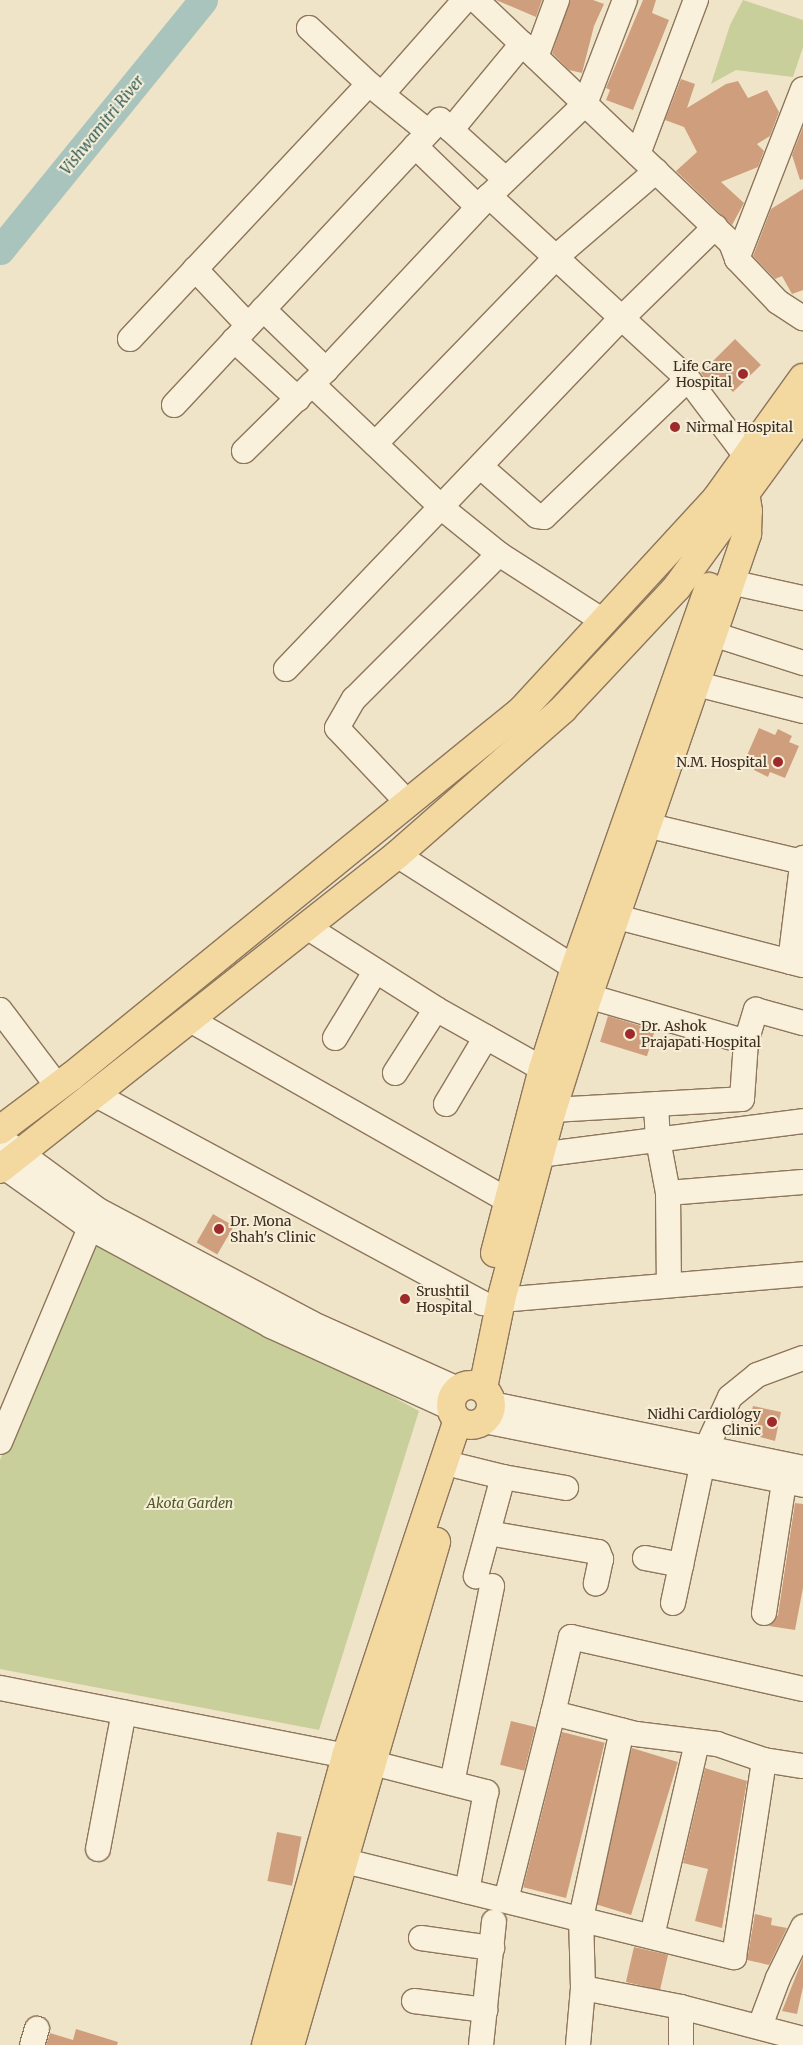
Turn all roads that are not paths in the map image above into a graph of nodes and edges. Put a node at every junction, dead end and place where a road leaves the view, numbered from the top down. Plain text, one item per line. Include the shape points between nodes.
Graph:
1 (558, 0) edge
2 (625, 0) edge
3 (696, 0) edge
4 (479, 2) edge
5 (309, 28) dead end
6 (529, 50) junction
7 (376, 89) junction
8 (803, 89) edge
9 (585, 104) junction
10 (451, 130) junction
11 (421, 139) junction
12 (638, 154) junction
13 (656, 171) junction
14 (491, 194) junction
15 (715, 227) junction
16 (556, 258) junction
17 (737, 259) junction
18 (195, 269) junction
19 (803, 318) edge
20 (621, 319) junction
21 (248, 324) junction
22 (130, 339) dead end
23 (803, 378) edge
24 (688, 380) junction
25 (312, 384) junction
26 (174, 405) dead end
27 (803, 414) edge
28 (375, 444) junction
29 (244, 451) dead end
30 (746, 456) junction
31 (481, 467) junction
32 (730, 496) junction
33 (442, 508) junction
34 (499, 554) junction
35 (730, 582) junction
36 (803, 598) edge
37 (605, 622) junction
38 (713, 634) junction
39 (803, 663) edge
40 (286, 669) dead end
41 (697, 684) junction
42 (803, 711) edge
43 (408, 803) junction
44 (646, 825) junction
45 (397, 855) junction
46 (803, 858) edge
47 (802, 862) edge
48 (617, 917) junction
49 (307, 927) junction
50 (796, 963) edge
51 (575, 968) junction
52 (375, 972) junction
53 (588, 996) junction
54 (436, 1009) junction
55 (0, 1010) edge
56 (192, 1020) junction
57 (803, 1023) edge
58 (486, 1037) junction
59 (335, 1038) dead end
60 (746, 1042) junction
61 (543, 1068) junction
62 (395, 1073) dead end
63 (58, 1087) junction
64 (96, 1095) junction
65 (446, 1104) dead end
66 (656, 1104) junction
67 (552, 1110) junction
68 (803, 1122) edge
69 (0, 1130) edge
70 (658, 1140) junction
71 (539, 1155) junction
72 (5, 1159) edge
73 (803, 1182) edge
74 (668, 1193) junction
75 (507, 1200) junction
76 (94, 1219) junction
77 (803, 1274) edge
78 (669, 1285) junction
79 (492, 1301) junction
80 (803, 1358) edge
81 (470, 1405) junction
82 (0, 1442) edge
83 (704, 1458) junction
84 (458, 1466) junction
85 (503, 1477) junction
86 (797, 1478) edge
87 (566, 1488) dead end
88 (488, 1533) junction
89 (645, 1558) dead end
90 (680, 1565) junction
91 (596, 1583) dead end
92 (673, 1603) dead end
93 (764, 1613) dead end
94 (0, 1688) edge
95 (803, 1689) edge
96 (124, 1712) junction
97 (553, 1713) junction
98 (622, 1730) junction
99 (697, 1742) junction
100 (359, 1759) junction
101 (764, 1760) junction
102 (803, 1766) edge
103 (452, 1783) junction
104 (98, 1849) dead end
105 (345, 1861) junction
106 (467, 1891) junction
107 (506, 1900) junction
108 (581, 1918) junction
109 (494, 1922) dead end
110 (803, 1927) edge
111 (652, 1936) junction
112 (422, 1938) dead end
113 (492, 1948) junction
114 (583, 1988) junction
115 (414, 2001) dead end
116 (681, 2007) junction
117 (485, 2010) junction
118 (760, 2026) junction
119 (803, 2039) edge
120 (266, 2045) edge
121 (290, 2045) edge
122 (481, 2045) edge
123 (578, 2045) edge
124 (681, 2045) edge

1 - 6 street
2 - 9 street
3 - 12 street
4 - 6 street
4 - 7 street
5 - 7 street
6 - 9 street
6 - 10 street
7 - 11 street
7 - 18 street
8 - 17 street
9 - 12 street
9 - 14 street
10 - 11 street via 440,120
10 - 14 street
11 - 14 street
11 - 21 street
12 - 13 street
13 - 15 street
13 - 16 street
14 - 16 street
14 - 25 street
15 - 17 street via 731,243
15 - 20 street
16 - 20 street
16 - 28 street
17 - 19 street via 778,302
18 - 21 street
18 - 22 street
20 - 24 street
20 - 31 street
21 - 25 street
21 - 25 street
21 - 26 street
23 - 30 main road
24 - 30 street
24 - 31 street via 544,517 537,516
25 - 28 street
25 - 29 street
27 - 32 main road
28 - 33 street
30 - 32 main road
31 - 33 street
32 - 35 main road via 748,511 747,534
32 - 37 main road
32 - 45 main road via 678,587 564,709
32 - 51 main road via 714,572
33 - 34 street
33 - 40 street
34 - 37 street
34 - 43 street via 354,699 337,728
35 - 36 street
35 - 38 main road
37 - 43 main road via 522,710
38 - 39 street
38 - 41 main road
41 - 42 street
41 - 44 main road
43 - 63 main road
44 - 47 street
44 - 48 main road
45 - 49 main road
45 - 51 street
46 - 47 street
47 - 50 street
48 - 50 street
48 - 53 main road
49 - 52 street
49 - 56 main road
51 - 61 main road
52 - 54 street
52 - 59 street
53 - 60 street
53 - 67 main road
54 - 58 street
54 - 62 street
55 - 63 street
56 - 64 main road
56 - 75 street
57 - 60 street via 756,1010
58 - 61 street
58 - 65 street
60 - 66 street via 742,1099
61 - 75 main road
63 - 69 main road
64 - 72 main road
64 - 79 street
66 - 67 street
66 - 70 street
67 - 71 main road
68 - 70 street
70 - 71 street
70 - 74 street
71 - 79 main road
72 - 76 street
73 - 74 street
74 - 78 street
75 - 79 main road
76 - 81 street via 254,1305
76 - 82 street
77 - 78 street
78 - 79 street
79 - 81 main road
80 - 83 street via 757,1375 730,1397
81 - 83 street
81 - 84 main road
81 - 100 main road
83 - 86 street
83 - 90 street
84 - 85 street
84 - 100 main road
85 - 87 street
85 - 88 street
86 - 93 street
88 - 91 street via 598,1552 601,1558
88 - 103 street via 484,1582
89 - 90 street
90 - 92 street
94 - 96 street
95 - 97 street via 571,1637
96 - 100 street
96 - 104 street
97 - 98 street
97 - 107 street
98 - 99 street
98 - 108 street
99 - 101 street via 717,1744
99 - 111 street
100 - 103 street
100 - 105 main road
100 - 120 main road
101 - 102 street
101 - 111 street via 734,1957
103 - 106 street via 486,1792
105 - 106 street
105 - 121 main road
106 - 107 street
107 - 108 street
108 - 111 street
108 - 114 street
109 - 113 street
110 - 118 street via 778,1978
112 - 113 street
113 - 117 street
114 - 116 street
114 - 123 street
115 - 117 street
116 - 118 street
116 - 124 street
117 - 122 street
118 - 119 street

